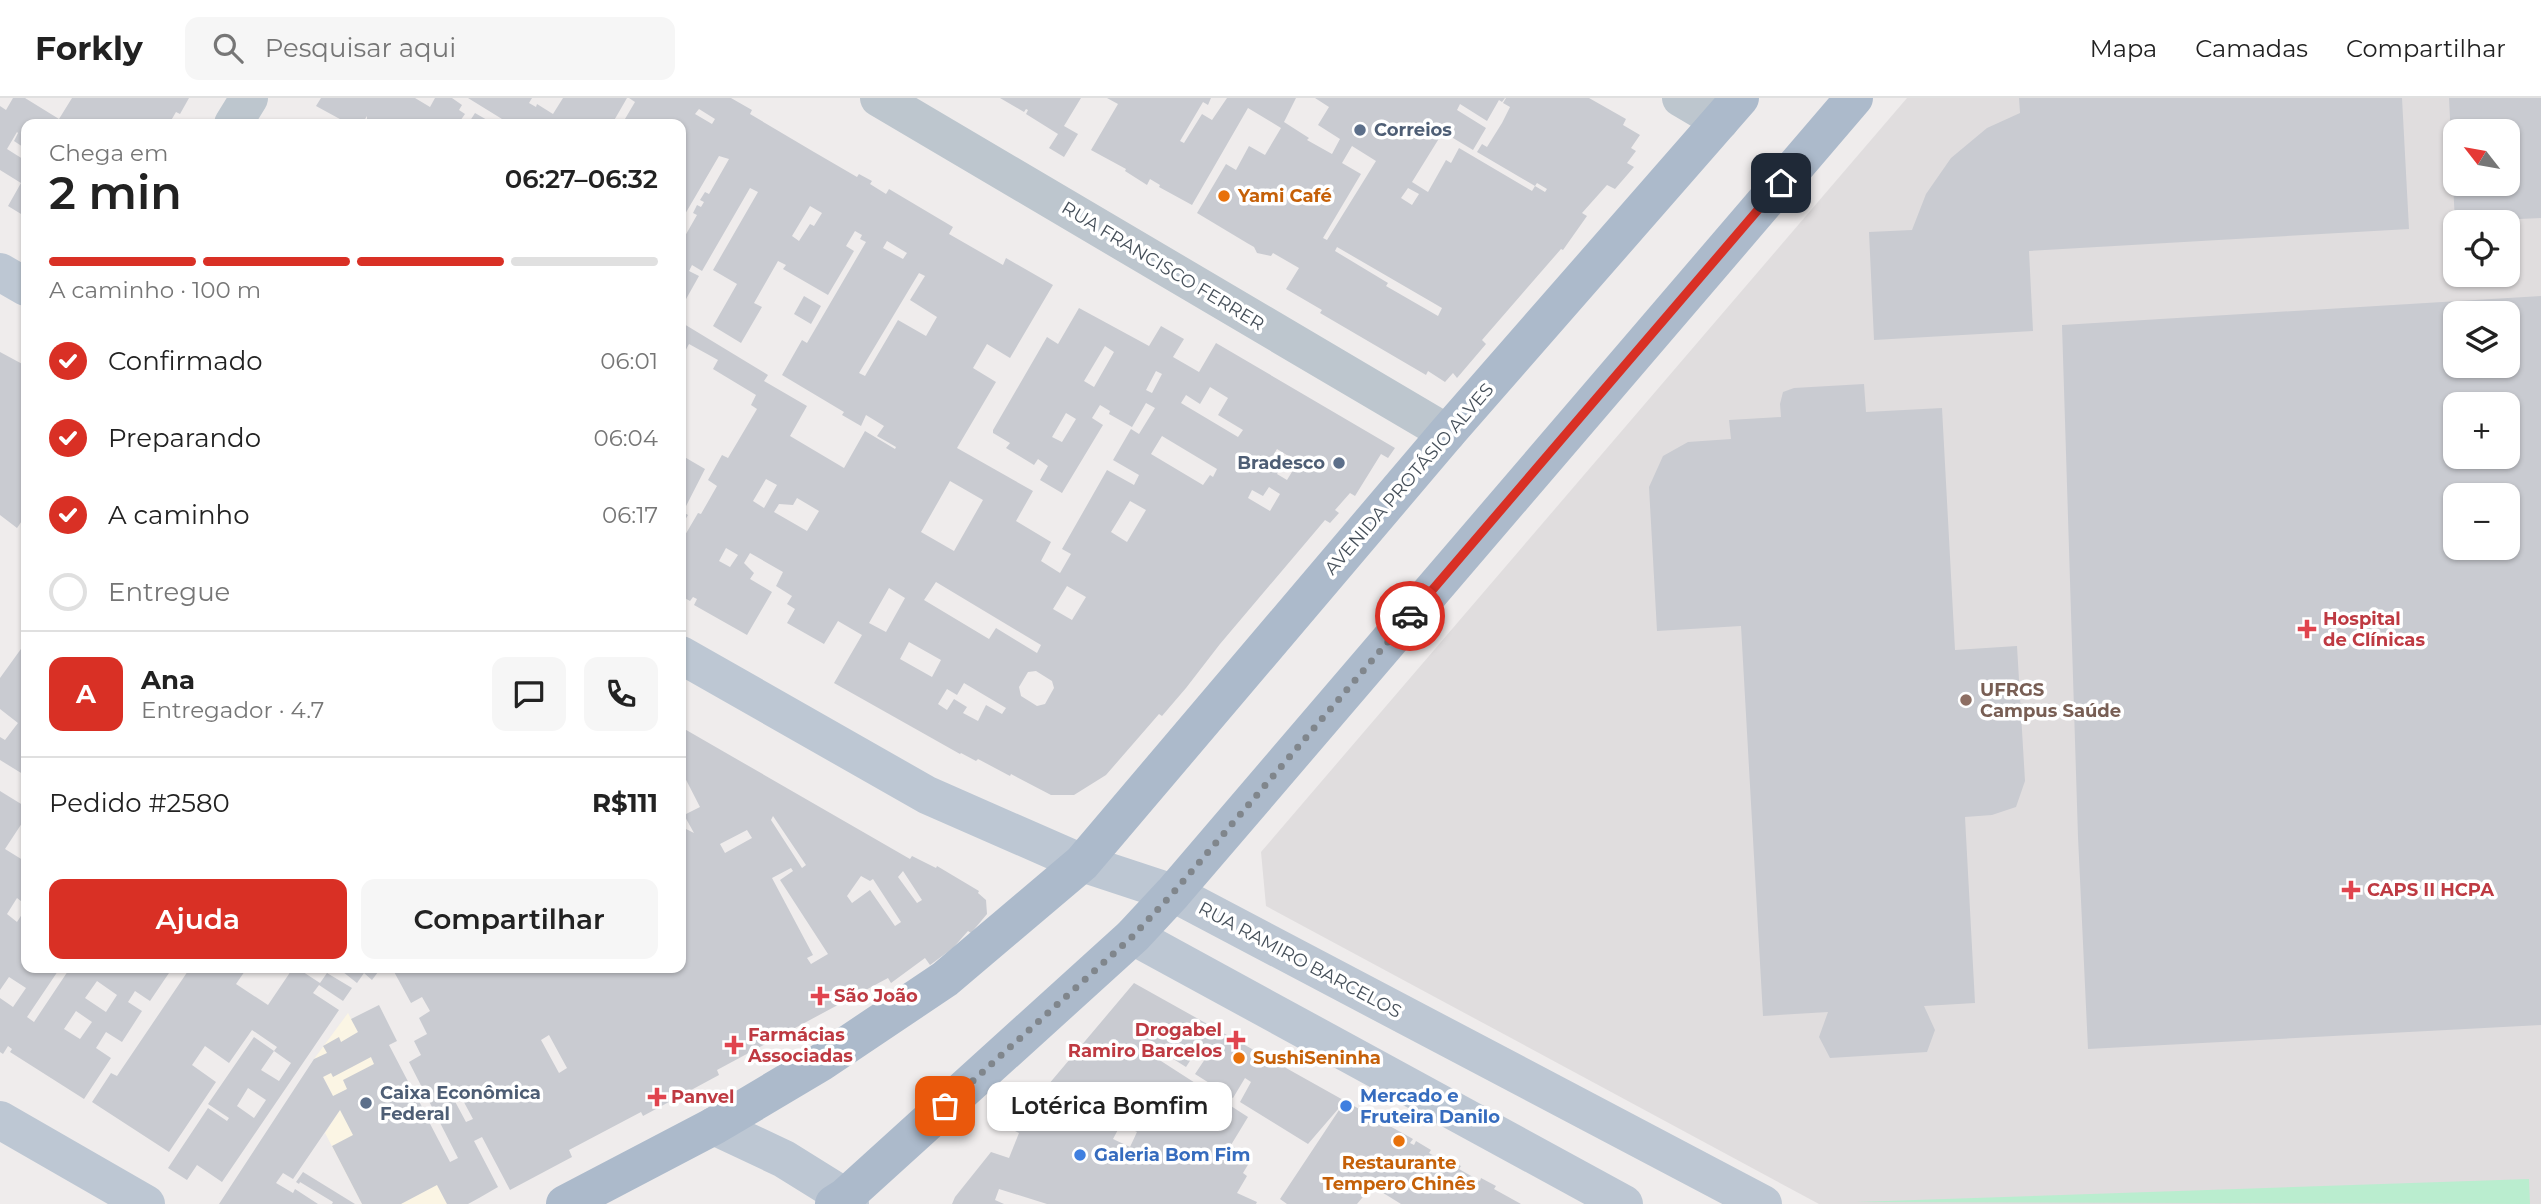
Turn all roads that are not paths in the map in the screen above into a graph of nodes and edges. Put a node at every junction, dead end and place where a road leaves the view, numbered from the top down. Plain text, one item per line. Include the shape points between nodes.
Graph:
1 (249, 98) edge
2 (879, 98) edge
3 (1681, 98) edge
4 (1854, 98) edge
5 (1730, 109) edge
6 (236, 119) edge
7 (0, 272) edge
8 (21, 284) edge
9 (1447, 433) junction
10 (686, 658) edge
11 (1082, 863) junction
12 (1173, 893) junction
13 (1133, 936) junction
14 (0, 1120) edge
15 (714, 1126) junction
16 (843, 1202) edge
17 (146, 1204) edge
18 (565, 1204) edge
19 (1624, 1204) edge
20 (1763, 1204) edge

1 - 6 street
2 - 9 street, RUA FRANCISCO FERRER
3 - 5 street
4 - 12 main road
5 - 9 main road, AVENIDA PROTÁSIO ALVES
7 - 8 main road
9 - 11 main road, AVENIDA PROTÁSIO ALVES
10 - 11 main road, RUA RAMIRO BARCELOS via 927,795
11 - 12 main road, RUA RAMIRO BARCELOS
11 - 15 main road, AVENIDA PROTÁSIO ALVES via 945,979 820,1063
12 - 13 main road
12 - 20 main road, RUA RAMIRO BARCELOS
13 - 16 main road
13 - 19 main road
14 - 17 main road
15 - 16 main road via 784,1159
15 - 18 main road, AVENIDA PROTÁSIO ALVES

